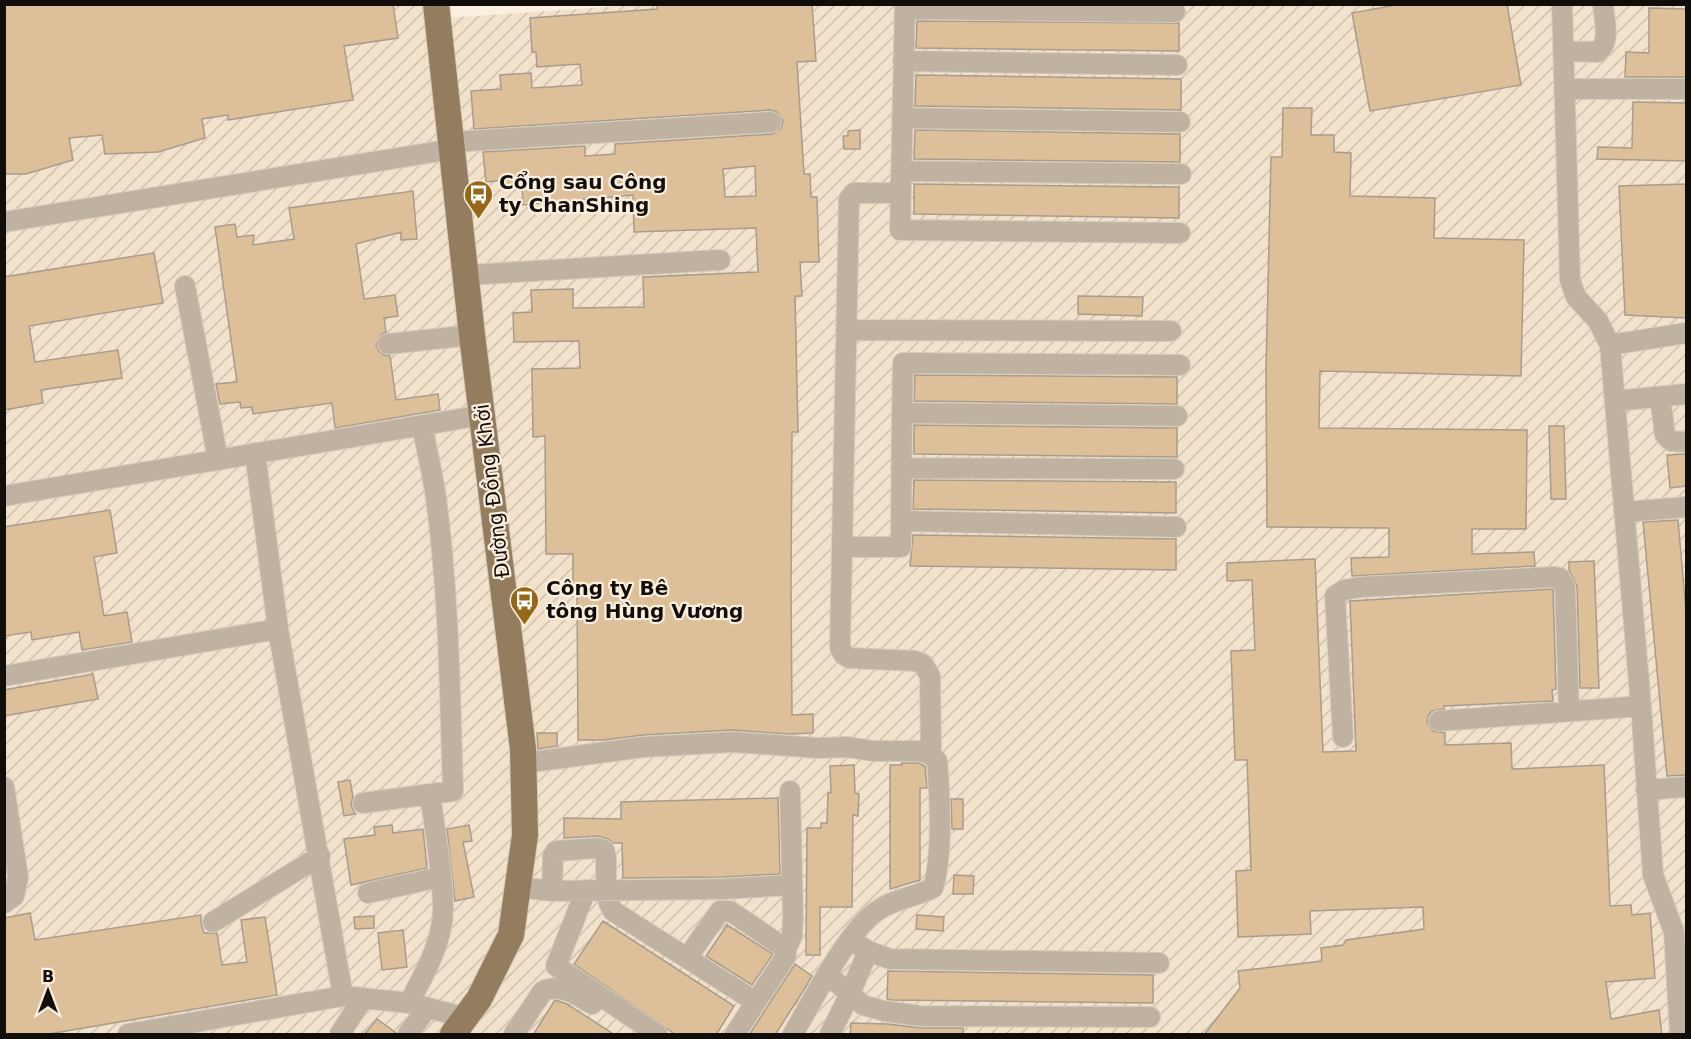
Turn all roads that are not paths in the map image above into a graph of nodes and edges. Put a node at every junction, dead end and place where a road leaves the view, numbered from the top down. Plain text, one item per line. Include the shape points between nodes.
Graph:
1 (436, 4) edge
2 (1562, 4) edge
3 (1603, 4) edge
4 (905, 7) edge
5 (1175, 12) dead end
6 (1563, 51) junction
7 (903, 62) junction
8 (1177, 65) dead end
9 (1564, 89) junction
10 (1686, 89) edge
11 (902, 118) junction
12 (771, 122) dead end
13 (1180, 122) dead end
14 (452, 145) junction
15 (1181, 174) dead end
16 (901, 178) junction
17 (4, 222) edge
18 (1180, 233) dead end
19 (720, 260) dead end
20 (466, 274) junction
21 (185, 285) dead end
22 (846, 330) junction
23 (1171, 332) dead end
24 (1686, 333) edge
25 (472, 334) junction
26 (388, 344) dead end
27 (1610, 345) junction
28 (1180, 365) dead end
29 (1686, 394) edge
30 (1660, 397) junction
31 (1614, 401) junction
32 (902, 413) junction
33 (483, 415) junction
34 (1177, 416) dead end
35 (422, 425) junction
36 (1686, 442) edge
37 (255, 453) junction
38 (218, 460) junction
39 (901, 468) junction
40 (1174, 469) dead end
41 (4, 496) edge
42 (1686, 507) edge
43 (1624, 512) junction
44 (901, 521) junction
45 (1176, 527) dead end
46 (842, 547) junction
47 (278, 629) junction
48 (4, 676) edge
49 (1641, 706) junction
50 (1569, 711) junction
51 (1439, 721) dead end
52 (1342, 737) dead end
53 (931, 756) junction
54 (524, 763) junction
55 (4, 787) edge
56 (1686, 787) edge
57 (1646, 790) junction
58 (790, 791) dead end
59 (430, 794) junction
60 (363, 803) dead end
61 (320, 856) junction
62 (440, 877) junction
63 (792, 885) junction
64 (526, 888) dead end
65 (723, 889) junction
66 (600, 890) junction
67 (552, 891) junction
68 (368, 893) dead end
69 (4, 903) edge
70 (725, 909) junction
71 (213, 922) dead end
72 (1680, 931) edge
73 (851, 940) junction
74 (786, 949) junction
75 (868, 951) junction
76 (687, 958) junction
77 (1159, 963) dead end
78 (828, 975) junction
79 (850, 994) junction
80 (353, 997) junction
81 (756, 1002) junction
82 (418, 1005) junction
83 (1150, 1017) dead end
84 (460, 1026) edge
85 (796, 1029) edge
86 (128, 1035) edge
87 (340, 1035) edge
88 (408, 1035) edge
89 (514, 1035) edge
90 (639, 1035) edge
91 (657, 1035) edge
92 (735, 1035) edge
93 (825, 1035) edge
94 (830, 1035) edge
95 (1680, 1035) edge

1 - 14 main road, Đường Đồng Khởi
2 - 6 street
3 - 6 street via 1604,47 1598,52
4 - 5 street
4 - 7 street
6 - 9 street
7 - 8 street
7 - 11 street
9 - 10 street
9 - 27 street via 1570,280 1576,297 1598,321
11 - 13 street
11 - 16 street
12 - 14 street
14 - 17 street
14 - 20 main road, Đường Đồng Khởi
15 - 16 street
16 - 18 street via 900,230
16 - 22 street via 894,194 849,196
19 - 20 street
20 - 25 main road, Đường Đồng Khởi
21 - 38 street
22 - 23 street
22 - 46 street
24 - 27 street
25 - 26 street
25 - 33 main road, Đường Đồng Khởi
27 - 31 street
28 - 32 street via 903,363
29 - 30 street
30 - 31 street
30 - 36 street via 1665,435 1671,441
31 - 43 street
32 - 34 street
32 - 39 street
33 - 35 street
33 - 54 main road, Đường Đồng Khởi
35 - 37 street
35 - 59 street via 440,539 453,791
37 - 38 street
37 - 47 street
38 - 41 street
39 - 40 street
39 - 44 street
42 - 43 street
43 - 49 street
44 - 45 street
44 - 46 street via 901,547
46 - 53 street via 840,647 849,658 915,660 923,664 930,676
47 - 48 street
47 - 61 street
49 - 50 street
49 - 57 street
50 - 51 street
50 - 52 street via 1565,586 1560,578 1361,588 1344,590 1335,596
53 - 54 street via 920,751 873,752 847,747 734,742 644,747
53 - 73 street via 937,761 939,790 938,872 933,888 875,912
54 - 84 main road, Đường Đồng Khởi via 525,835 511,935 479,999
55 - 69 street via 18,877 14,896
56 - 57 street
57 - 72 street via 1653,875
58 - 63 street
59 - 60 street
59 - 62 street
61 - 71 street
61 - 80 street
62 - 68 street
62 - 82 street via 443,910
63 - 65 street
63 - 74 street via 792,936
64 - 67 street
65 - 66 street
65 - 70 street
66 - 67 street
66 - 67 street via 606,857 604,850 598,848 556,851
66 - 76 street via 613,910
66 - 91 street via 556,966
70 - 74 street
70 - 76 street
72 - 95 street
73 - 75 street
73 - 78 street
74 - 81 street via 786,956
75 - 77 street via 890,959
75 - 79 street
76 - 81 street
78 - 79 street
78 - 85 street
79 - 83 street via 863,1005 921,1016
79 - 94 street
80 - 82 street
80 - 86 street
80 - 87 street
81 - 92 street
82 - 84 street
82 - 88 street
85 - 93 street
89 - 90 street via 543,991 550,988 560,988 588,1001

